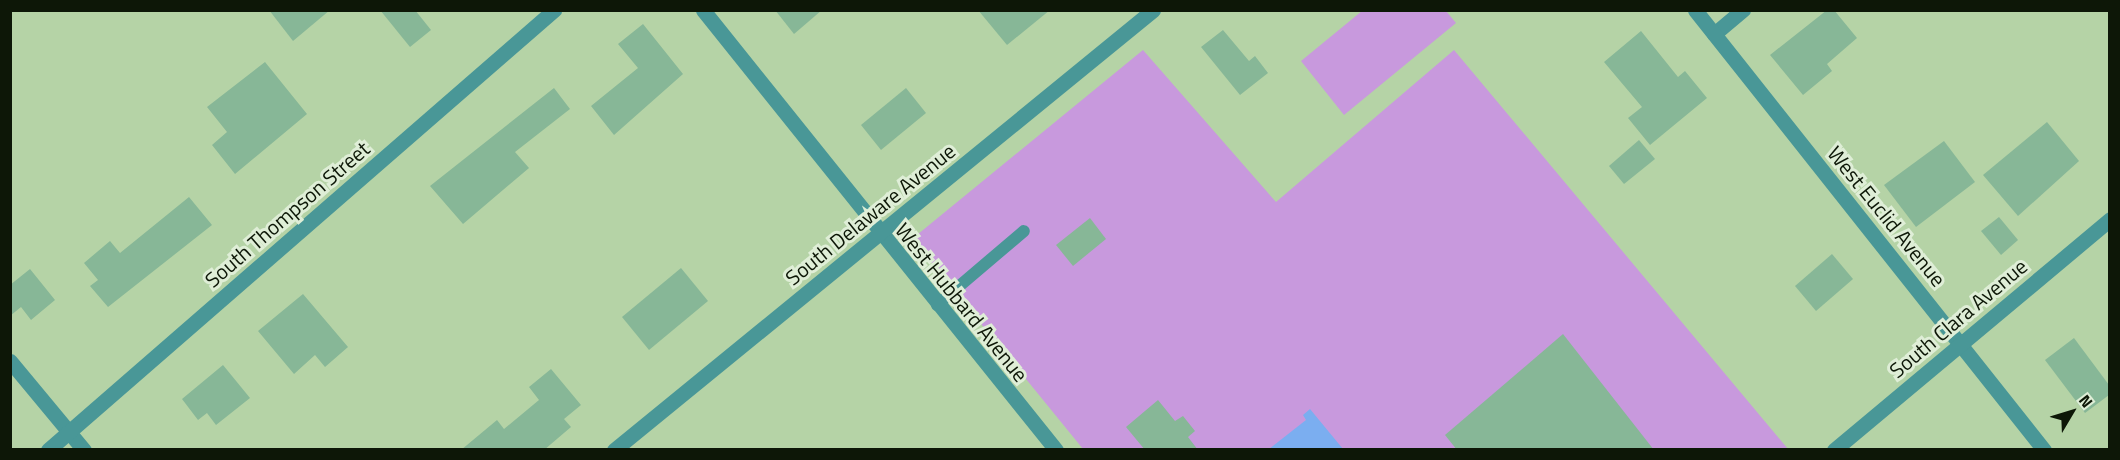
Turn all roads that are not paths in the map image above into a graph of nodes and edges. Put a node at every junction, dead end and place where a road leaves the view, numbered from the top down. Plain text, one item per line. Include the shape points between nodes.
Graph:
1 (554, 10) edge
2 (703, 10) edge
3 (1154, 10) edge
4 (1695, 10) edge
5 (1743, 10) edge
6 (1714, 34) junction
7 (2109, 219) edge
8 (1024, 231) dead end
9 (879, 234) junction
10 (937, 305) junction
11 (1962, 343) junction
12 (10, 361) edge
13 (69, 432) junction
14 (48, 450) edge
15 (84, 450) edge
16 (614, 450) edge
17 (1056, 450) edge
18 (1834, 450) edge
19 (2044, 450) edge

1 - 13 street, South Thompson Street
2 - 9 street, West Hubbard Avenue
3 - 9 street, South Delaware Avenue
4 - 6 street, West Euclid Avenue
5 - 6 street
6 - 11 street, West Euclid Avenue
7 - 11 street, South Clara Avenue
8 - 10 lane
9 - 10 street, West Hubbard Avenue
9 - 16 street, South Delaware Avenue
10 - 17 street, West Hubbard Avenue
11 - 18 street, South Clara Avenue
11 - 19 street, West Euclid Avenue
12 - 13 street
13 - 14 street, South Thompson Street
13 - 15 street

